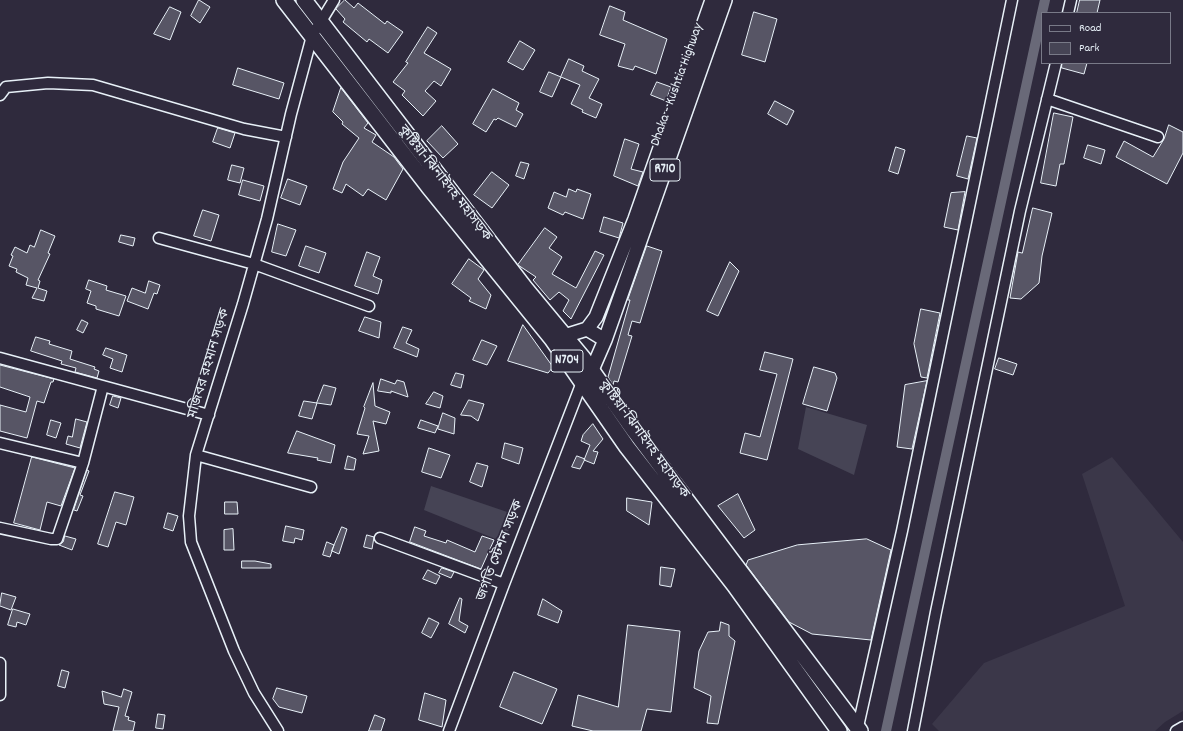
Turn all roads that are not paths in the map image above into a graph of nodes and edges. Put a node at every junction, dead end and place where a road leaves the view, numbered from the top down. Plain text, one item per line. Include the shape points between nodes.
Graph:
1 (284, 0) edge
2 (304, 0) edge
3 (334, 0) edge
4 (712, 0) edge
5 (725, 0) edge
6 (1012, 0) edge
7 (1071, 0) edge
8 (1068, 12) edge
9 (321, 23) junction
10 (312, 36) junction
11 (704, 43) junction
12 (1056, 64) edge
13 (2, 88) edge
14 (1047, 100) junction
15 (286, 137) junction
16 (1158, 137) dead end
17 (159, 238) dead end
18 (254, 264) junction
19 (370, 306) dead end
20 (587, 329) junction
21 (559, 338) junction
22 (605, 340) junction
23 (0, 358) edge
24 (592, 370) junction
25 (582, 382) junction
26 (103, 386) junction
27 (209, 414) junction
28 (0, 444) edge
29 (196, 455) junction
30 (82, 463) junction
31 (310, 487) dead end
32 (0, 528) edge
33 (380, 538) dead end
34 (504, 584) junction
35 (746, 589) junction
36 (0, 663) edge
37 (0, 695) edge
38 (1183, 727) edge
39 (858, 730) edge
40 (278, 731) edge
41 (450, 731) edge
42 (839, 731) edge
43 (913, 731) edge
44 (1176, 731) edge

1 - 10 highway, কুষ্টিয়া-ঝিনাইদহ মহাসড়ক / N704
2 - 9 highway, কুষ্টিয়া-ঝিনাইদহ মহাসড়ক / N704
3 - 9 street, মজিবর রহমান সড়ক
4 - 11 main road, Dhaka - Kushtia Highway / R710
5 - 11 main road, Dhaka - Kushtia Highway / R710
6 - 39 street
7 - 8 street
9 - 10 street, মজিবর রহমান সড়ক
9 - 21 highway, কুষ্টিয়া-ঝিনাইদহ মহাসড়ক / N704
10 - 15 street, মজিবর রহমান সড়ক
10 - 21 highway, কুষ্টিয়া-ঝিনাইদহ মহাসড়ক / N704 via 428,186
11 - 20 main road, Dhaka - Kushtia Highway / R710 via 596,317
11 - 22 main road, Dhaka - Kushtia Highway / R710
12 - 14 street
13 - 15 street via 48,83 93,85 244,129
14 - 16 street
14 - 43 street via 1014,242
15 - 18 street, মজিবর রহমান সড়ক
17 - 18 street
18 - 19 street
18 - 27 street, মজিবর রহমান সড়ক
20 - 21 main road
20 - 22 main road
21 - 24 highway, কুষ্টিয়া-ঝিনাইদহ মহাসড়ক / N704
21 - 25 highway, কুষ্টিয়া-ঝিনাইদহ মহাসড়ক / N704
22 - 24 main road, Dhaka - Kushtia Highway / R710
23 - 26 street
24 - 25 main road, Dhaka - Kushtia Highway / R710
24 - 35 highway, কুষ্টিয়া-ঝিনাইদহ মহাসড়ক / N704
25 - 34 street, জগতি স্টেশন সড়ক
25 - 35 highway, কুষ্টিয়া-ঝিনাইদহ মহাসড়ক / N704 via 627,447
26 - 27 street
26 - 30 street
27 - 29 street, মজিবর রহমান সড়ক
28 - 30 street
29 - 31 street
29 - 40 street, মজিবর রহমান সড়ক via 189,516 191,542 234,651 254,693
30 - 32 street via 57,539 51,540
33 - 34 street
34 - 41 street, জগতি স্টেশন সড়ক
35 - 39 highway, কুষ্টিয়া-ঝিনাইদহ মহাসড়ক / N704
35 - 42 highway, কুষ্টিয়া-ঝিনাইদহ মহাসড়ক / N704
36 - 37 street
38 - 44 street

